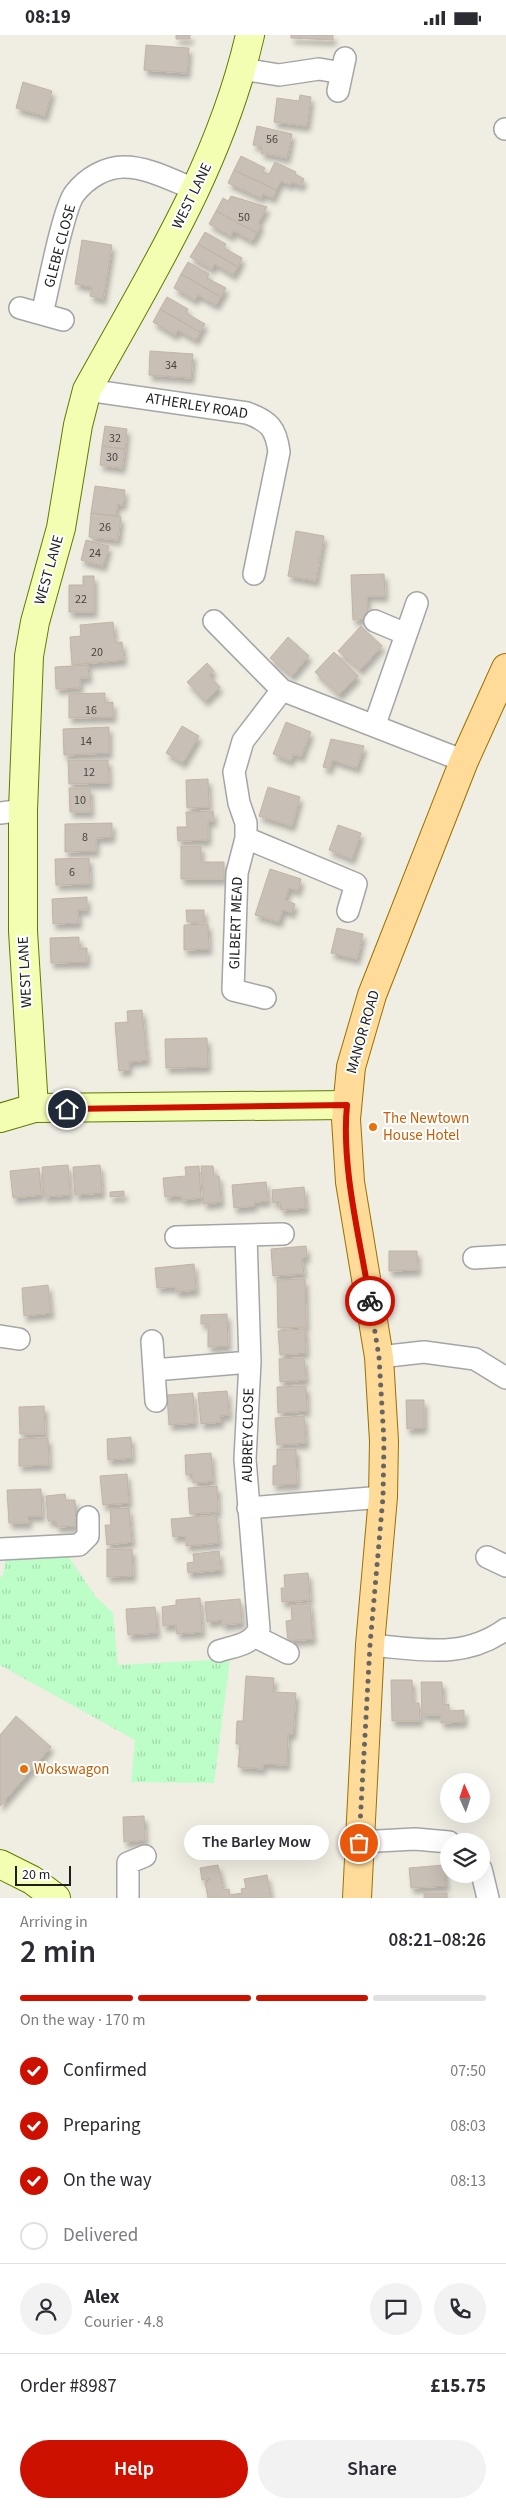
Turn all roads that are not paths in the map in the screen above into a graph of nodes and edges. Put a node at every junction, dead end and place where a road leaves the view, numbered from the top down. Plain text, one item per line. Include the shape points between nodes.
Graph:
1 (250, 35) edge
2 (242, 69) junction
3 (342, 74) dead end
4 (197, 190) junction
5 (20, 308) dead end
6 (42, 314) junction
7 (63, 320) dead end
8 (87, 390) junction
9 (254, 574) dead end
10 (417, 603) dead end
11 (214, 621) dead end
12 (375, 621) dead end
13 (406, 634) junction
14 (506, 668) edge
15 (282, 690) junction
16 (375, 725) junction
17 (464, 761) junction
18 (12, 811) edge
19 (246, 838) junction
20 (348, 911) dead end
21 (265, 998) dead end
22 (347, 1105) junction
23 (34, 1108) junction
24 (0, 1118) edge
25 (283, 1234) dead end
26 (246, 1236) junction
27 (176, 1237) dead end
28 (506, 1256) edge
29 (474, 1258) dead end
30 (152, 1341) dead end
31 (379, 1357) junction
32 (250, 1362) junction
33 (154, 1370) junction
34 (505, 1374) edge
35 (156, 1401) dead end
36 (383, 1497) junction
37 (248, 1508) junction
38 (88, 1517) dead end
39 (0, 1549) edge
40 (506, 1629) edge
41 (256, 1637) junction
42 (370, 1645) junction
43 (219, 1651) dead end
44 (288, 1653) dead end
45 (440, 1840) edge
46 (359, 1843) junction
47 (145, 1856) dead end
48 (0, 1864) edge
49 (484, 1883) edge
50 (56, 1898) edge
51 (128, 1898) edge
52 (357, 1898) edge
53 (488, 1898) edge

1 - 2 street, WEST LANE
2 - 3 street via 280,75 319,69
2 - 4 street, WEST LANE
4 - 6 street, GLEBE CLOSE via 148,171 124,167 89,178 74,194 67,212
4 - 8 street, WEST LANE
5 - 6 street
6 - 7 street
8 - 9 street, ATHERLEY ROAD via 247,413 264,419 277,436 279,452
8 - 18 street, WEST LANE via 61,528 31,643
10 - 13 street
11 - 15 street
12 - 13 street
13 - 16 street
14 - 17 main road, MANOR ROAD
15 - 16 street
15 - 19 street, GILBERT MEAD via 243,741 234,772 246,823
16 - 17 street
17 - 22 main road, MANOR ROAD via 372,995 351,1067
18 - 23 street, WEST LANE
19 - 20 street via 356,884
19 - 21 street, GILBERT MEAD via 237,873 233,990
22 - 23 street
22 - 31 main road, MANOR ROAD via 350,1182
23 - 24 street
25 - 26 street
26 - 27 street
26 - 32 street, AUBREY CLOSE
28 - 29 street
30 - 33 street
31 - 34 street via 424,1351 475,1359
31 - 36 main road, MANOR ROAD via 384,1441
32 - 33 street
32 - 37 street, AUBREY CLOSE via 245,1459
33 - 35 street
36 - 37 street
36 - 42 main road, MANOR ROAD
37 - 41 street, AUBREY CLOSE via 259,1629
38 - 39 street via 88,1537 79,1545
40 - 42 street via 466,1649 444,1651
41 - 43 street
41 - 44 street
42 - 46 main road, MANOR ROAD
45 - 46 street
46 - 52 main road, MANOR ROAD
47 - 51 street via 128,1863
48 - 50 street via 32,1880
49 - 53 street

